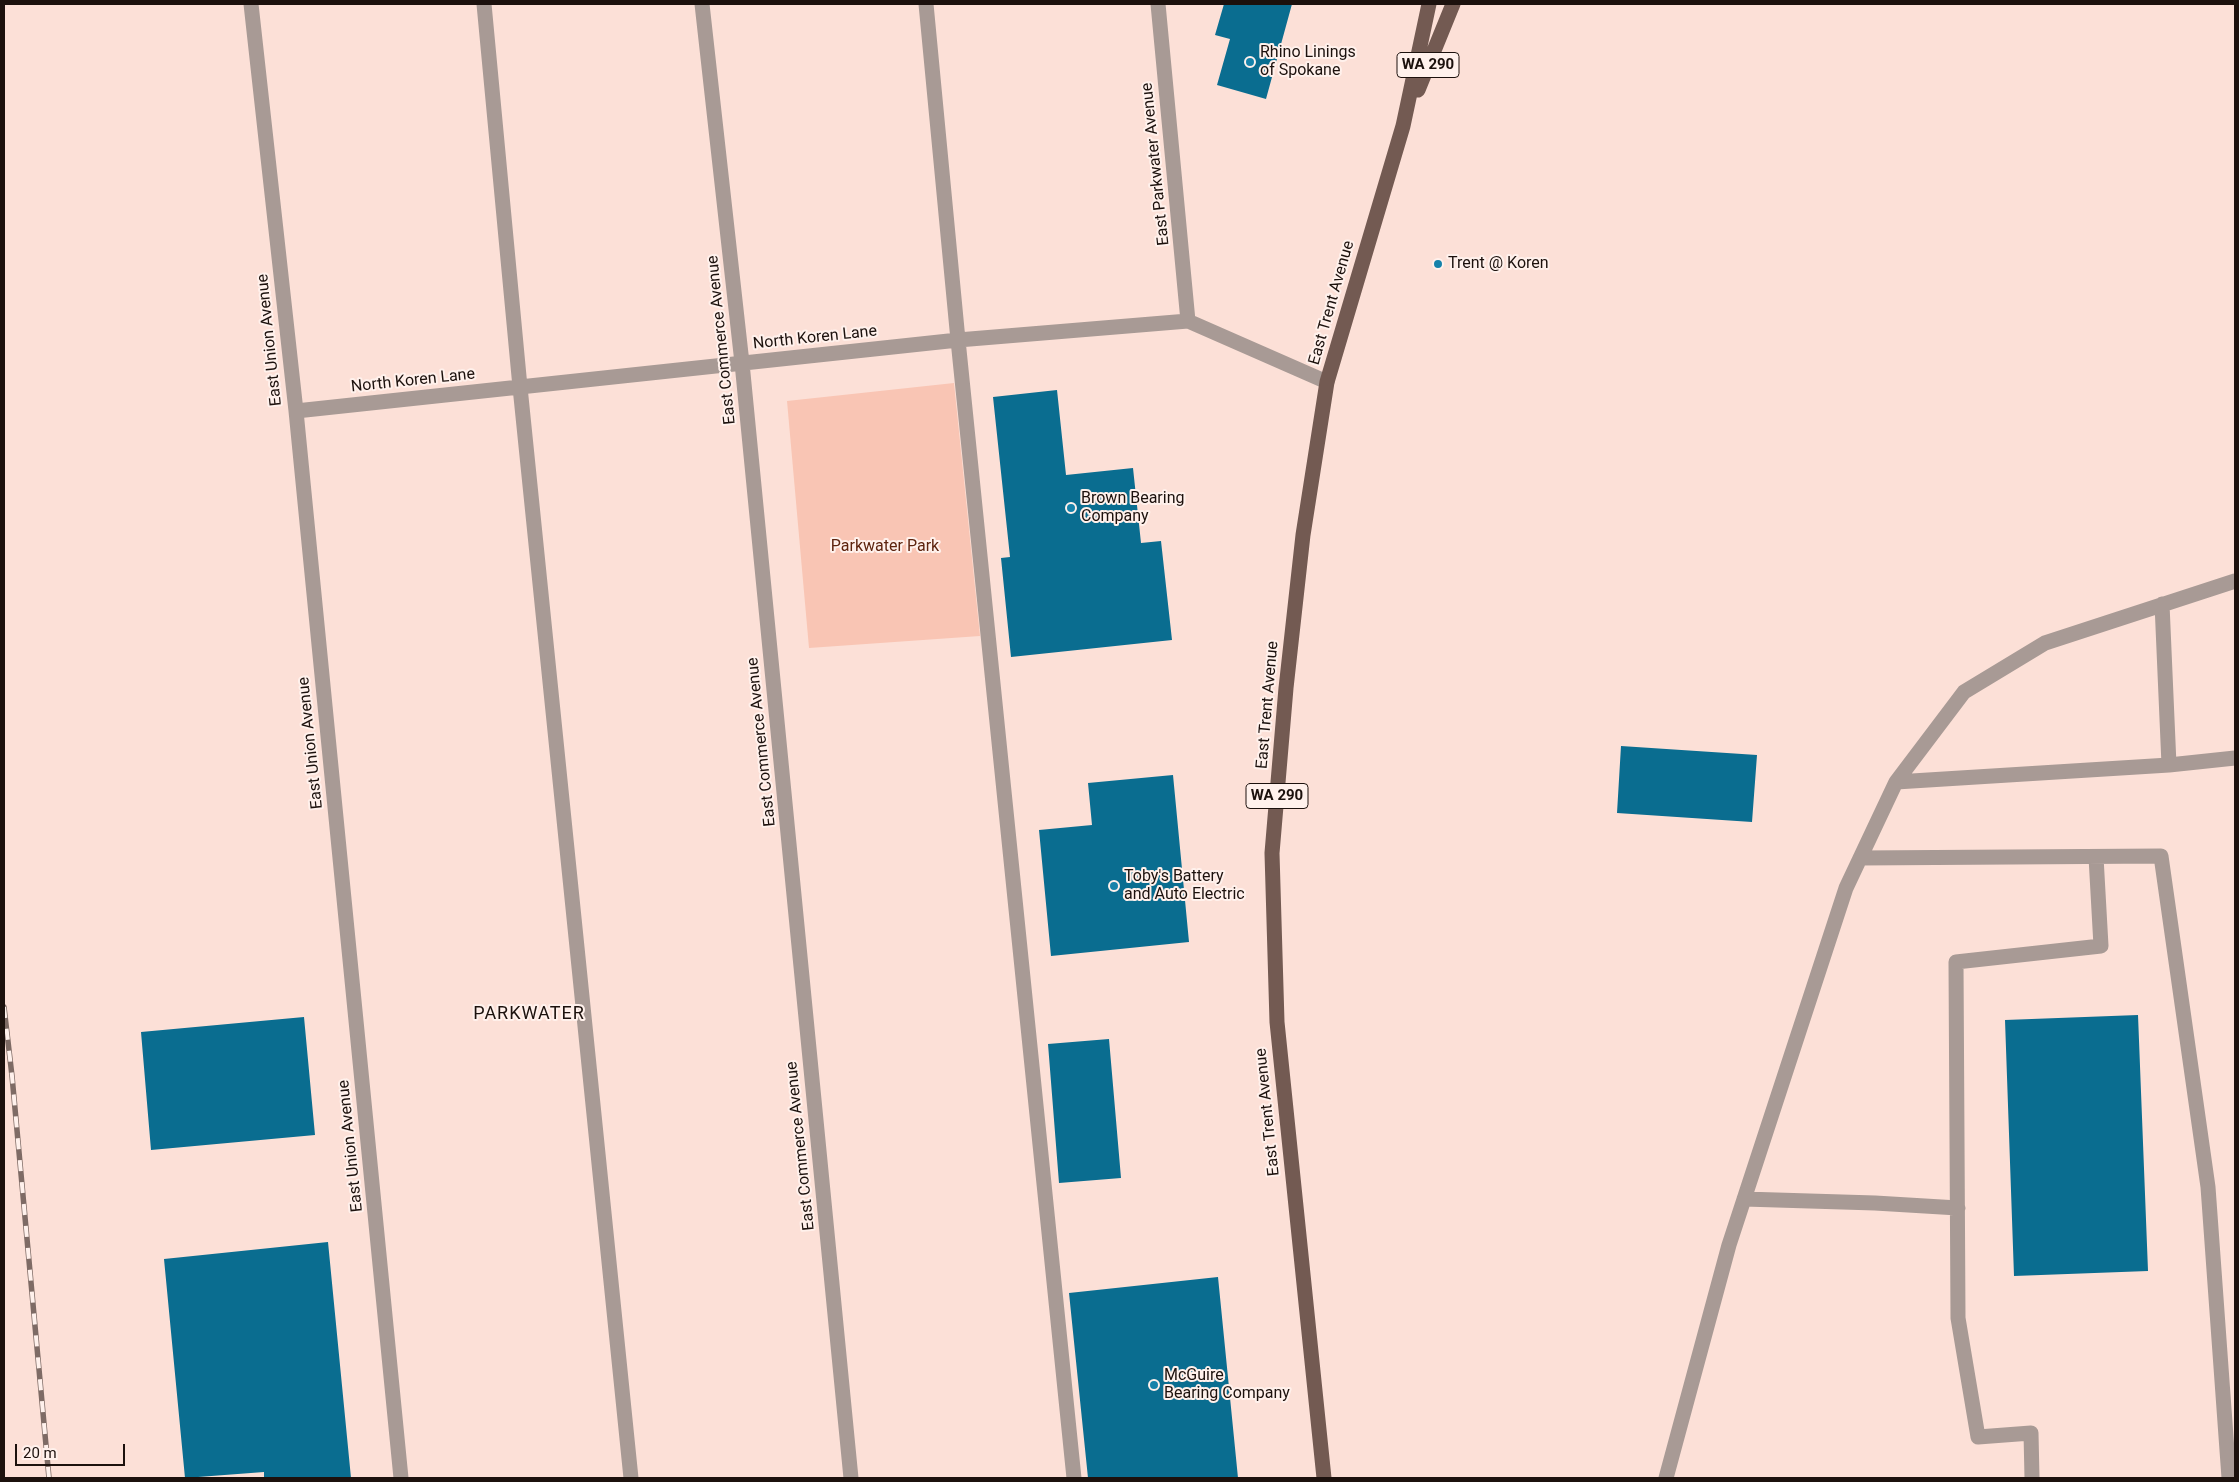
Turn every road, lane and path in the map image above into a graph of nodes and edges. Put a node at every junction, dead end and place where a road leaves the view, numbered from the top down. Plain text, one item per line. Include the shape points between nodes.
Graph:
1 (251, 4) edge
2 (484, 4) edge
3 (702, 4) edge
4 (926, 4) edge
5 (1158, 4) edge
6 (1429, 4) edge
7 (1453, 4) edge
8 (1403, 126) junction
9 (1188, 321) junction
10 (958, 340) junction
11 (742, 364) junction
12 (1327, 382) junction
13 (520, 388) junction
14 (296, 411) junction
15 (2235, 581) edge
16 (2162, 604) junction
17 (2235, 758) edge
18 (2169, 765) junction
19 (1896, 782) junction
20 (2096, 857) junction
21 (1860, 858) junction
22 (1744, 1199) junction
23 (1958, 1208) junction
24 (401, 1478) edge
25 (631, 1478) edge
26 (851, 1478) edge
27 (1074, 1478) edge
28 (1324, 1478) edge
29 (1666, 1478) edge
30 (2032, 1478) edge
31 (2229, 1478) edge

1 - 14 street, East Union Avenue
2 - 13 street
3 - 11 street, East Commerce Avenue
4 - 10 street
5 - 9 street, East Parkwater Avenue
6 - 8 main road, East Trent Avenue / WA 290
7 - 8 main road, East Trent Avenue / WA 290
8 - 12 main road, East Trent Avenue / WA 290
9 - 10 street, North Koren Lane
9 - 12 street, North Koren Lane
10 - 11 street, North Koren Lane
10 - 27 street
11 - 13 street, North Koren Lane
11 - 26 street, East Commerce Avenue
12 - 28 main road, East Trent Avenue / WA 290 via 1303,536 1272,853 1277,1022
13 - 14 street, North Koren Lane
13 - 25 street
14 - 24 street, East Union Avenue
15 - 16 street
16 - 18 street
16 - 19 street via 2045,642 1964,692
17 - 18 street
18 - 19 street
19 - 21 street
20 - 21 street
20 - 23 street via 2101,946 1956,962
20 - 31 street via 2161,856 2208,1187
21 - 22 street via 1846,888
22 - 23 street
22 - 29 street
23 - 30 street via 1958,1318 1978,1437 2031,1433

